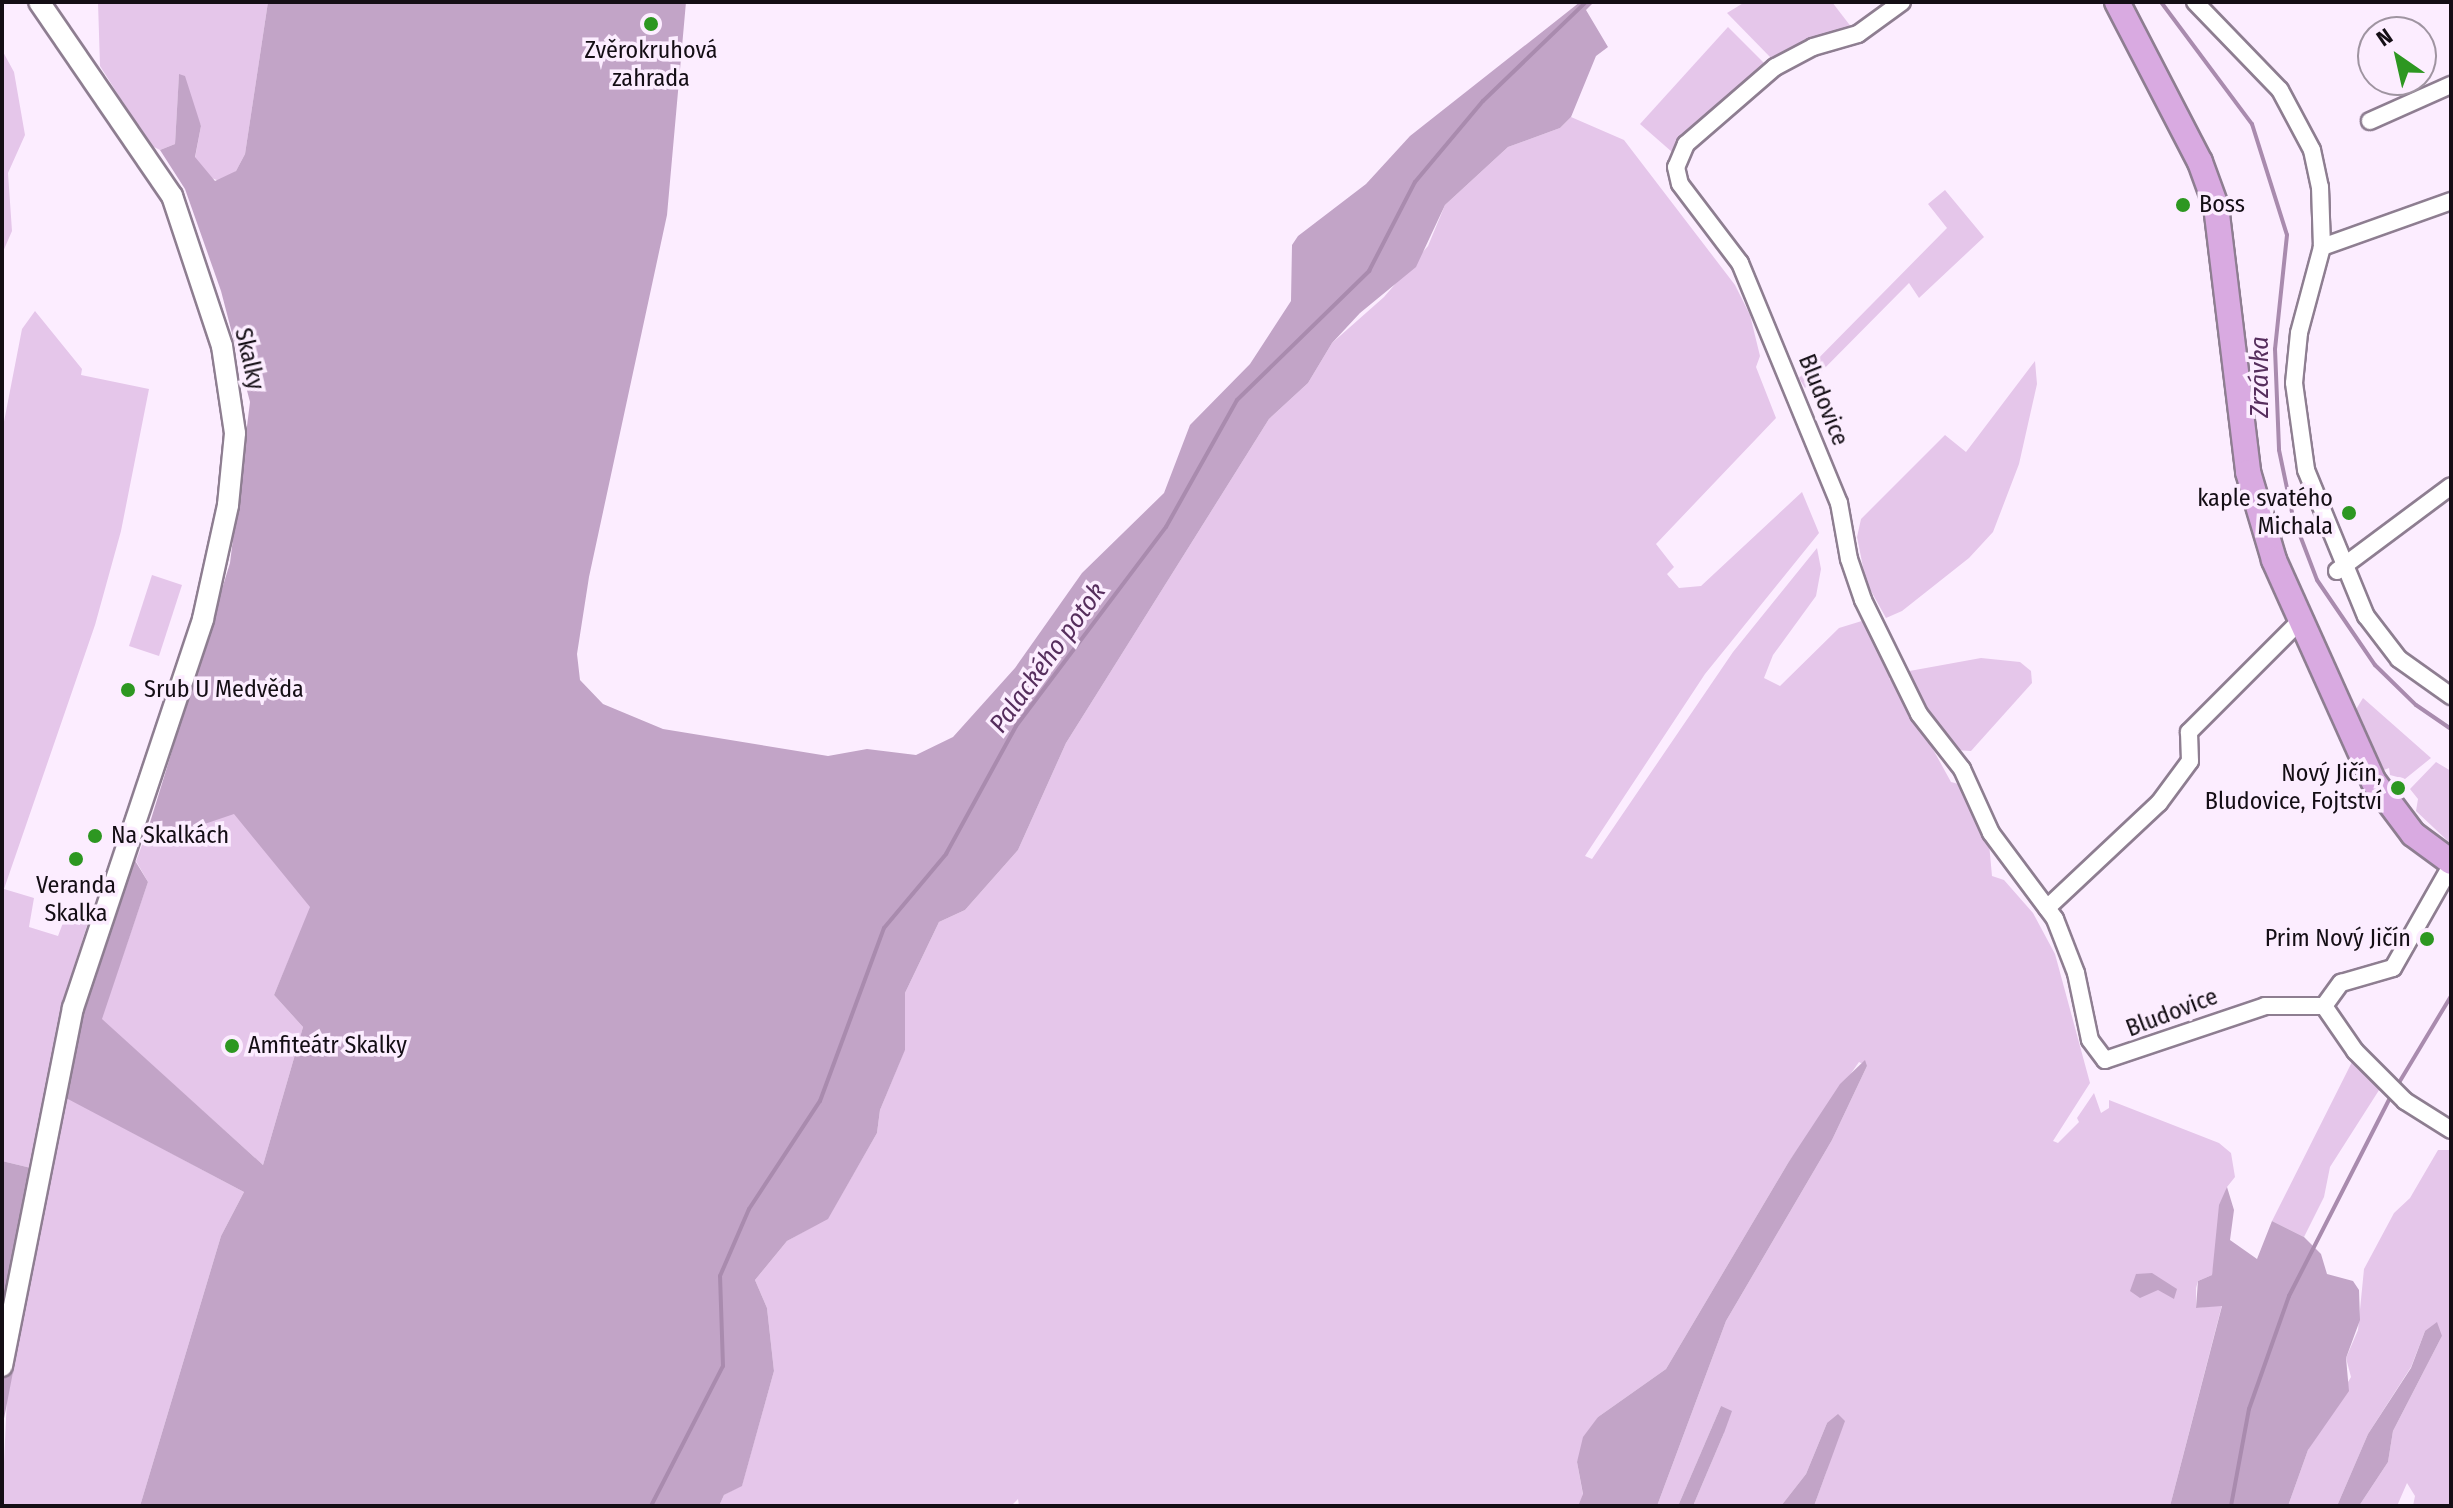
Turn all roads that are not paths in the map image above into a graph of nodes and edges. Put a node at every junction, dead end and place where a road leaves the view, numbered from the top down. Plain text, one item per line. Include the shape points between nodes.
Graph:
1 (39, 2) edge
2 (1902, 2) edge
3 (2117, 2) edge
4 (2195, 2) edge
5 (2451, 85) edge
6 (2370, 121) dead end
7 (2451, 201) edge
8 (2322, 247) junction
9 (2451, 486) edge
10 (2342, 568) junction
11 (2301, 620) junction
12 (2451, 696) edge
13 (2451, 864) edge
14 (2047, 908) junction
15 (2324, 1006) junction
16 (2451, 1130) edge
17 (2, 1366) edge

1 - 17 street, Skalky via 172,196 222,346 233,399 230,490 217,566 73,1008
2 - 14 street, Bludovice via 1858,34 1813,47 1775,67 1686,144 1676,167 1680,184 1740,263 1839,503 1863,600 1919,714 1962,769 1991,833
3 - 11 main road via 2200,162 2216,206 2253,495
4 - 8 street via 2260,66 2297,115 2320,187
5 - 6 street
7 - 8 street
8 - 10 street via 2299,333 2294,383 2306,470
9 - 10 street
10 - 12 street via 2366,616 2399,659
11 - 13 main road via 2379,790 2413,834
11 - 14 street via 2189,732 2191,758 2159,803
13 - 15 street via 2393,968 2341,983
14 - 15 street, Bludovice via 2076,973 2090,1040 2105,1060 2265,1006
15 - 16 street via 2355,1051 2405,1101

